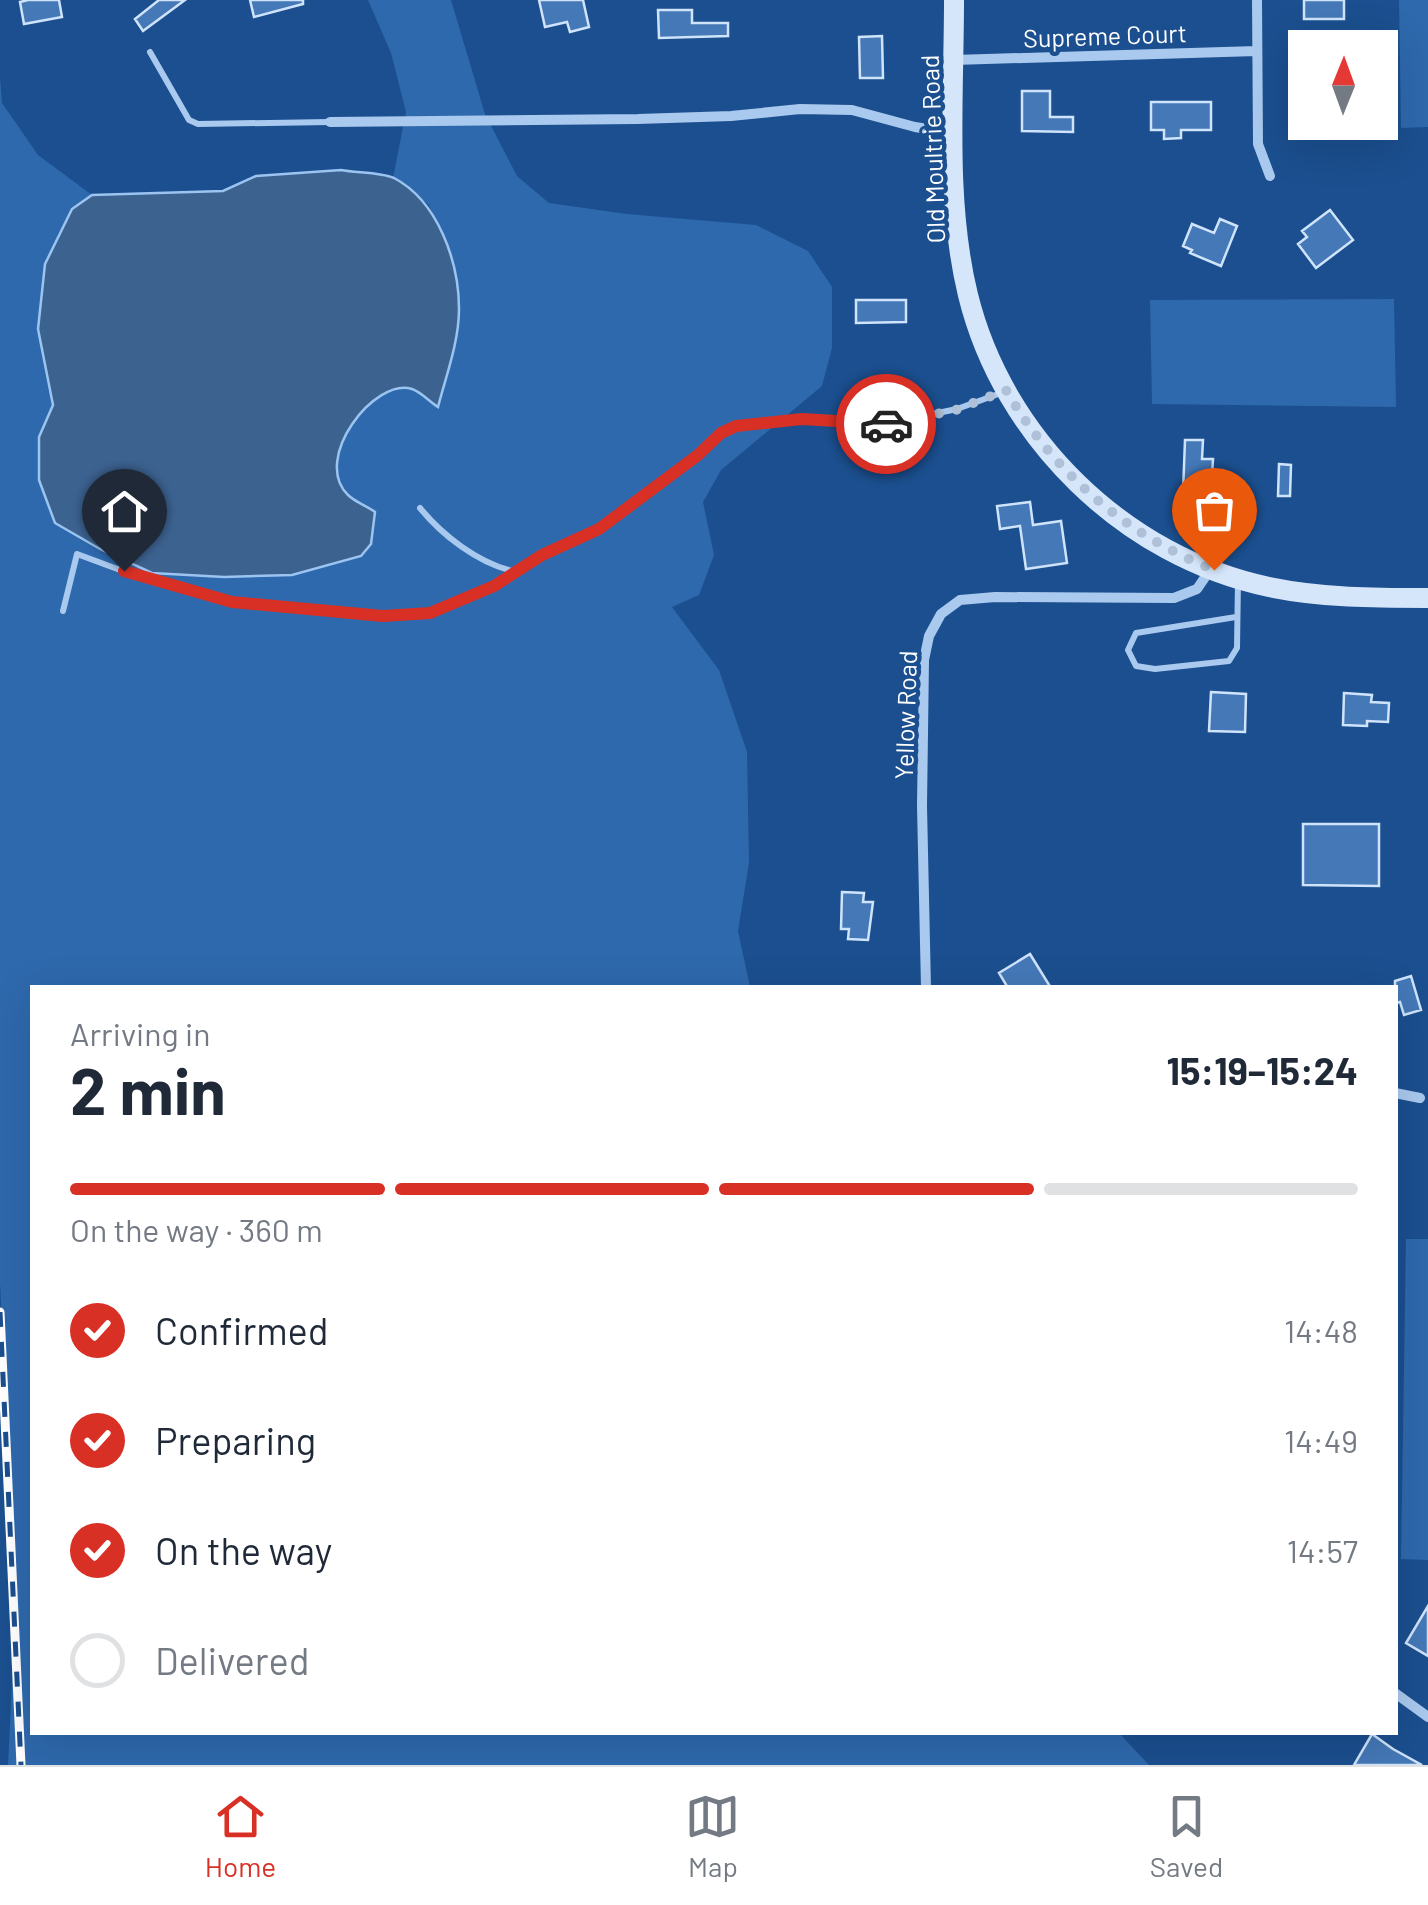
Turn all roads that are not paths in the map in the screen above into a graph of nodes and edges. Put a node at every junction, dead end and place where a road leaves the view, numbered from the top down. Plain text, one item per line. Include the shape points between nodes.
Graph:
1 (954, 0) edge
2 (1256, 0) edge
3 (150, 52) dead end
4 (1257, 52) junction
5 (954, 60) junction
6 (330, 122) joint
7 (954, 133) junction
8 (1270, 176) dead end
9 (1006, 390) junction
10 (420, 508) dead end
11 (1211, 570) junction
12 (512, 572) junction
13 (1238, 579) junction
14 (1428, 598) edge
15 (63, 611) dead end
16 (1236, 617) junction
17 (926, 985) edge
18 (1398, 1094) edge
19 (1420, 1098) dead end
20 (1398, 1695) edge
21 (1428, 1717) edge

1 - 5 main road, Old Moultrie Road
2 - 4 street
3 - 6 lane via 188,120 198,124
4 - 5 street, Supreme Court
4 - 8 street via 1258,144
5 - 7 main road, Old Moultrie Road
6 - 7 street via 852,110
7 - 9 main road, Old Moultrie Road via 968,295
9 - 11 main road, Old Moultrie Road via 1037,438 1088,493 1144,536
9 - 12 lane via 956,410 884,424 802,419 736,426 599,529
10 - 12 lane via 476,555
11 - 13 main road, Old Moultrie Road
11 - 17 street, Yellow Road via 1197,589 1174,598 994,597 960,600 941,614 924,660
12 - 15 lane via 430,613 383,616 232,602 77,554
13 - 14 main road, Old Moultrie Road via 1307,594
13 - 16 lane
16 - 16 lane via 1237,648 1229,661 1155,669 1136,666 1128,650 1136,634
18 - 19 street
20 - 21 street

